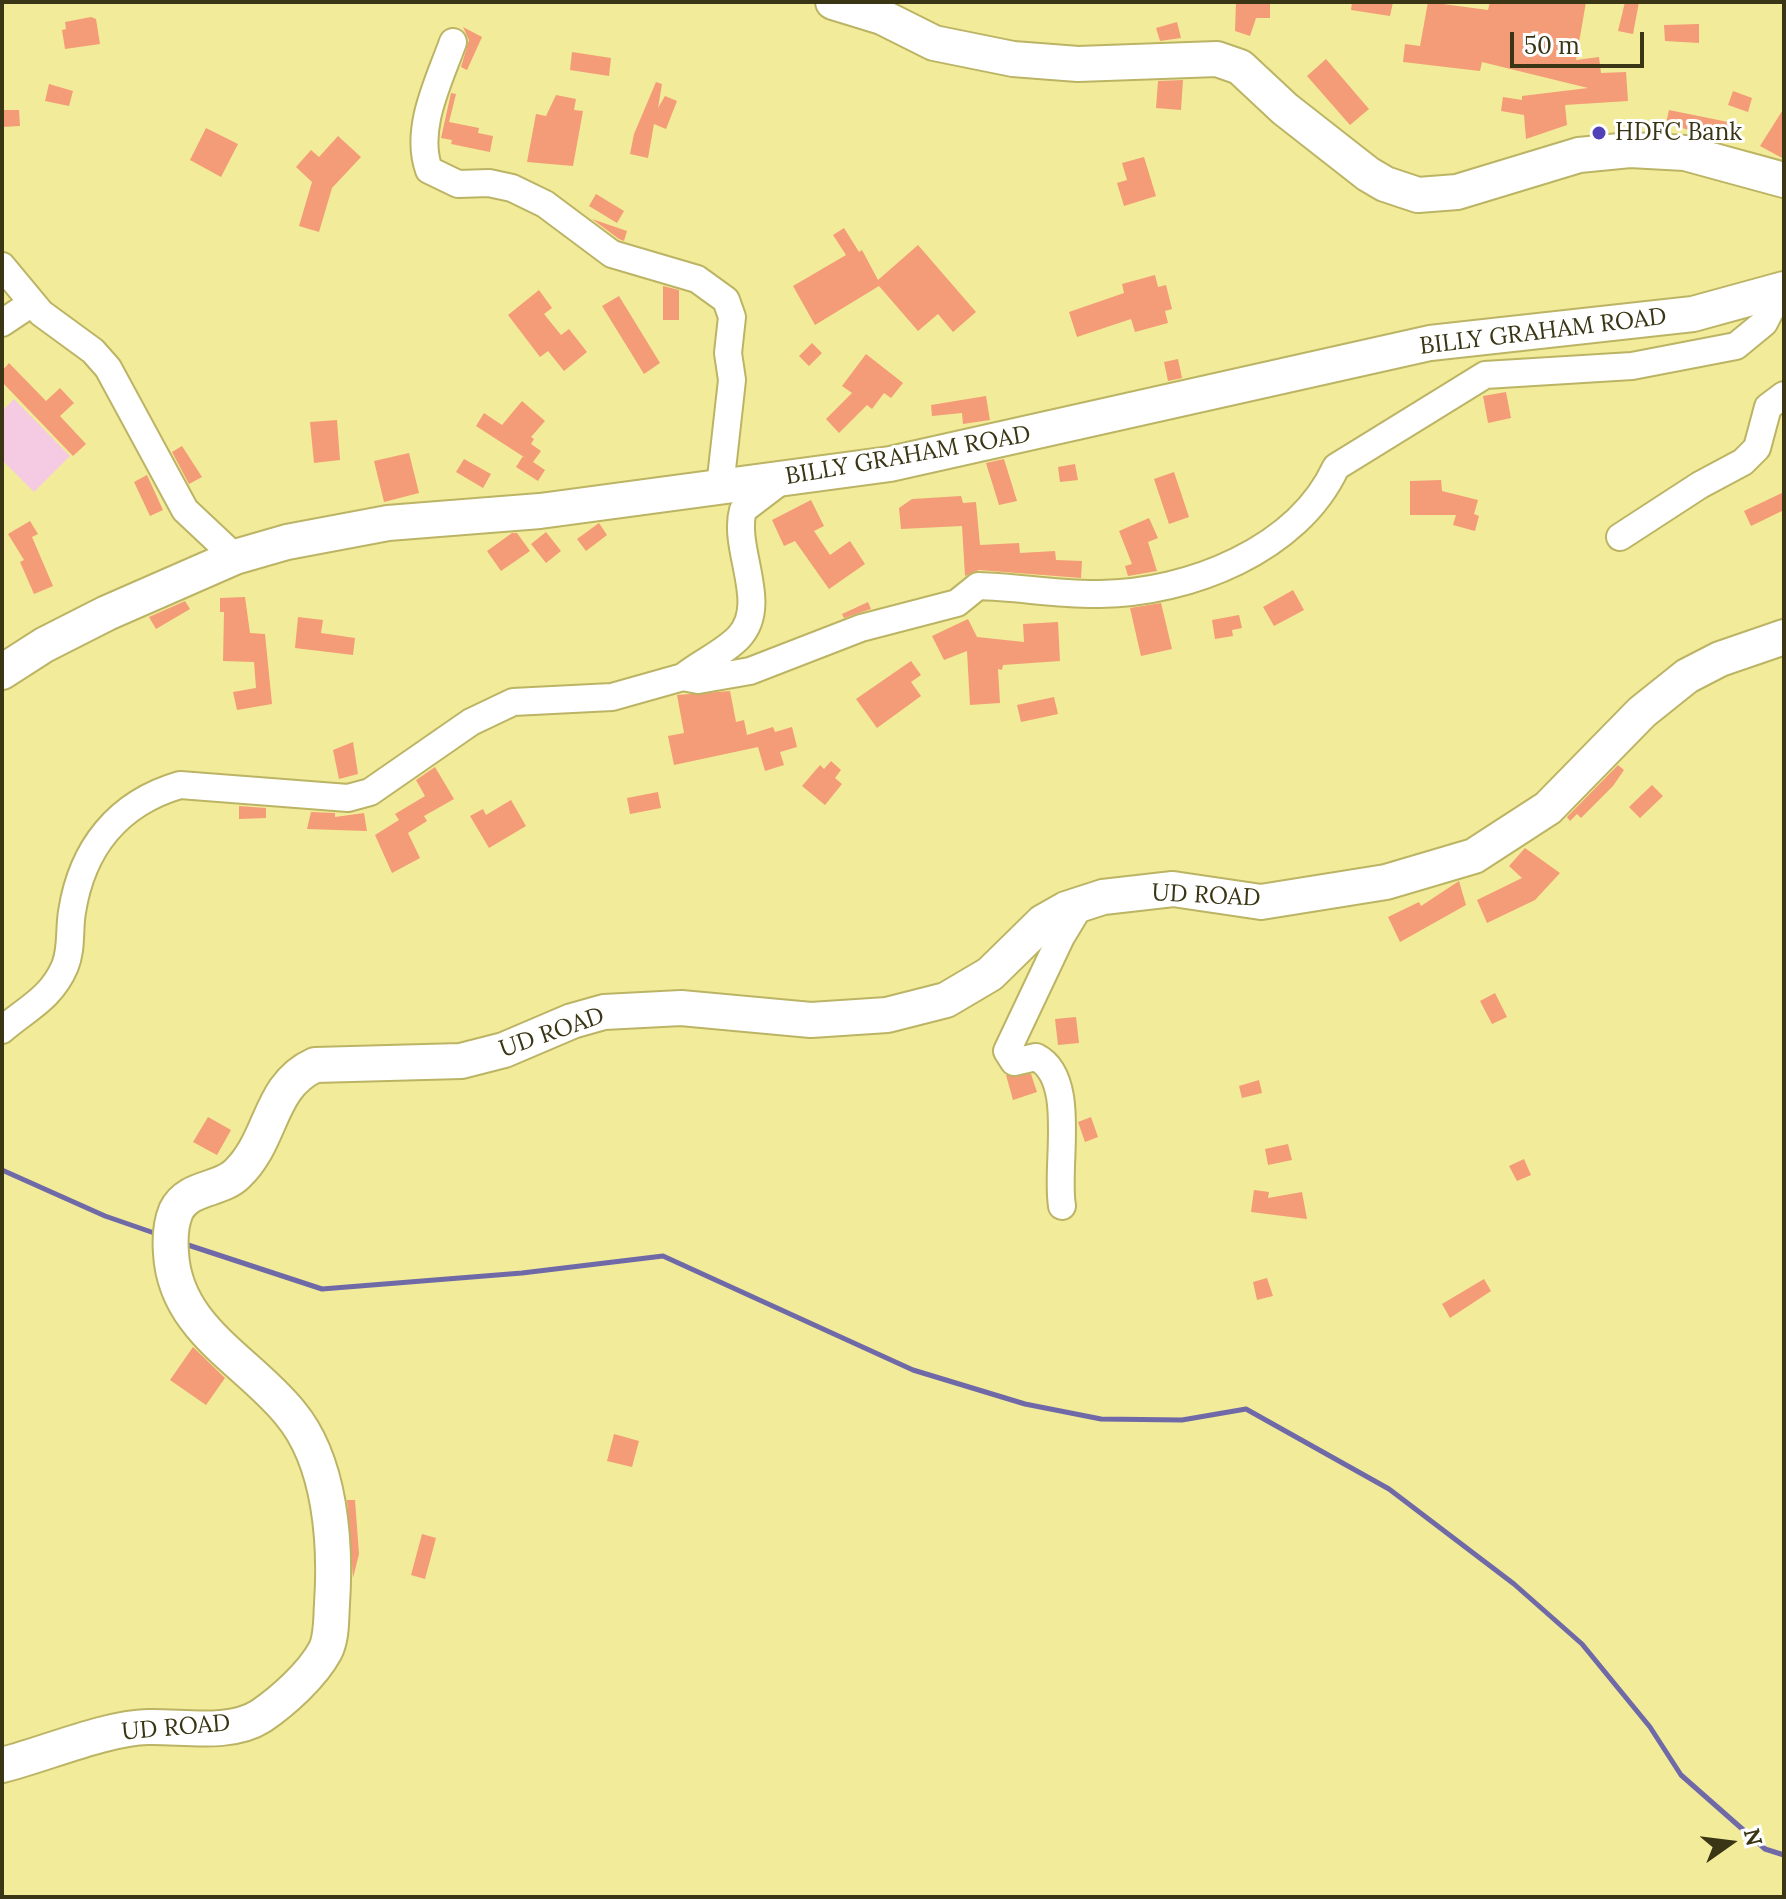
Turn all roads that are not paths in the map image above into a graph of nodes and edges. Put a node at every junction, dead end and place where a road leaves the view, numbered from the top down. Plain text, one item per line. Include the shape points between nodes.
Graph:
1 (833, 2) edge
2 (453, 42) dead end
3 (1784, 180) edge
4 (2, 266) edge
5 (1783, 290) edge
6 (32, 303) junction
7 (2, 323) edge
8 (1784, 395) edge
9 (785, 478) junction
10 (720, 487) junction
11 (1620, 537) dead end
12 (235, 557) junction
13 (1784, 637) edge
14 (2, 672) edge
15 (683, 677) junction
16 (1081, 904) junction
17 (2, 1030) edge
18 (1062, 1206) dead end
19 (2, 1765) edge

1 - 3 main road via 882,17 934,43 1013,59 1078,64 1217,59 1240,67 1368,174 1418,195 1457,192 1579,155 1630,150 1685,153
2 - 10 street via 427,118 423,154 429,170 458,184 512,188 545,204 612,254 697,279 726,300 732,317 732,380
4 - 6 street
5 - 9 main road, BILLY GRAHAM ROAD via 1693,314 1430,343 890,464
5 - 15 street via 1764,323 1736,346 1618,368 1485,375 1352,454 1336,467 1326,489 1292,528 1231,563 1196,576 1105,594 978,586 957,603 861,628 750,671 698,680
6 - 7 street
6 - 12 street via 108,368 185,510
8 - 11 street via 1768,407 1757,448 1743,462
9 - 10 main road, BILLY GRAHAM ROAD
9 - 15 street via 743,510 739,543 748,571 750,613 741,636
10 - 12 main road, BILLY GRAHAM ROAD via 540,511 388,523
12 - 14 main road, BILLY GRAHAM ROAD via 74,629
13 - 16 main road, UD ROAD via 1687,676 1642,712 1548,808 1474,856 1386,882 1261,902 1173,889
15 - 17 street via 612,697 513,702 491,709 370,792 348,798 180,785 134,803 100,837 84,871 65,965 49,993
16 - 18 street via 1007,1051 1014,1062 1036,1057 1054,1073 1062,1101
16 - 19 main road, UD ROAD via 1043,922 990,974 946,1000 913,1010 834,1020 681,1008 604,1012 461,1061 315,1065 295,1074 251,1158 234,1178 192,1194 176,1210 170,1239 172,1277 189,1312 291,1414 311,1452 331,1517 334,1565 326,1650 307,1676 259,1717 223,1727 124,1729

